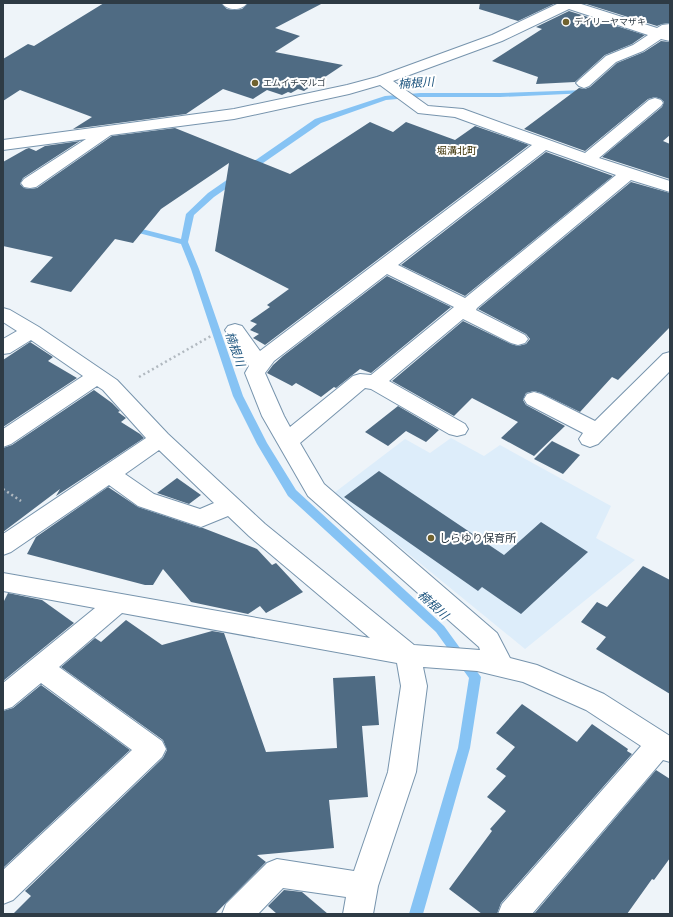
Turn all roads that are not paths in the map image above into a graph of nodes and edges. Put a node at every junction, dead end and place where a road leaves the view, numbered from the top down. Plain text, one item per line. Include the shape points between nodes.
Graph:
1 (229, 3) edge
2 (240, 3) edge
3 (568, 4) edge
4 (666, 32) edge
5 (382, 80) junction
6 (584, 83) dead end
7 (655, 103) dead end
8 (108, 131) junction
9 (545, 143) junction
10 (3, 145) edge
11 (588, 159) junction
12 (628, 174) junction
13 (30, 183) dead end
14 (670, 187) edge
15 (386, 266) junction
16 (465, 309) junction
17 (3, 314) edge
18 (235, 330) dead end
19 (32, 331) junction
20 (518, 339) dead end
21 (3, 348) edge
22 (670, 359) edge
23 (260, 367) junction
24 (98, 376) junction
25 (375, 382) junction
26 (534, 399) dead end
27 (457, 429) dead end
28 (3, 439) edge
29 (160, 439) junction
30 (288, 441) junction
31 (109, 474) junction
32 (231, 506) junction
33 (3, 546) edge
34 (3, 582) edge
35 (118, 602) junction
36 (408, 655) junction
37 (489, 663) junction
38 (40, 668) junction
39 (3, 699) edge
40 (665, 747) edge
41 (363, 886) junction
42 (3, 890) edge
43 (237, 914) edge
44 (358, 914) edge
45 (513, 914) edge

1 - 2 street via 235,6
3 - 4 street
3 - 5 street via 496,38
4 - 6 street via 638,48 611,59
5 - 8 street via 234,114
5 - 9 street via 424,110 457,112
7 - 11 street
8 - 10 street
8 - 13 street
9 - 11 street
9 - 15 street
11 - 12 street
12 - 14 street
12 - 16 street
15 - 16 street
15 - 23 street via 267,356
16 - 20 street
16 - 25 street
17 - 19 street
18 - 23 street
19 - 21 street
19 - 24 street
22 - 26 street via 594,435
23 - 30 street via 255,373 273,416
24 - 28 street
24 - 29 street via 116,391
25 - 27 street
25 - 30 street via 360,381
29 - 31 street
29 - 32 street
30 - 37 street via 316,490 488,640
31 - 32 street via 146,500 201,518
31 - 33 street
32 - 36 street
34 - 35 street
35 - 36 street
35 - 38 street
36 - 37 street
36 - 41 street via 414,686 402,772
37 - 40 street via 528,672 596,702
38 - 39 street
38 - 42 street via 152,749
40 - 45 street
41 - 43 street via 277,873
41 - 44 street

